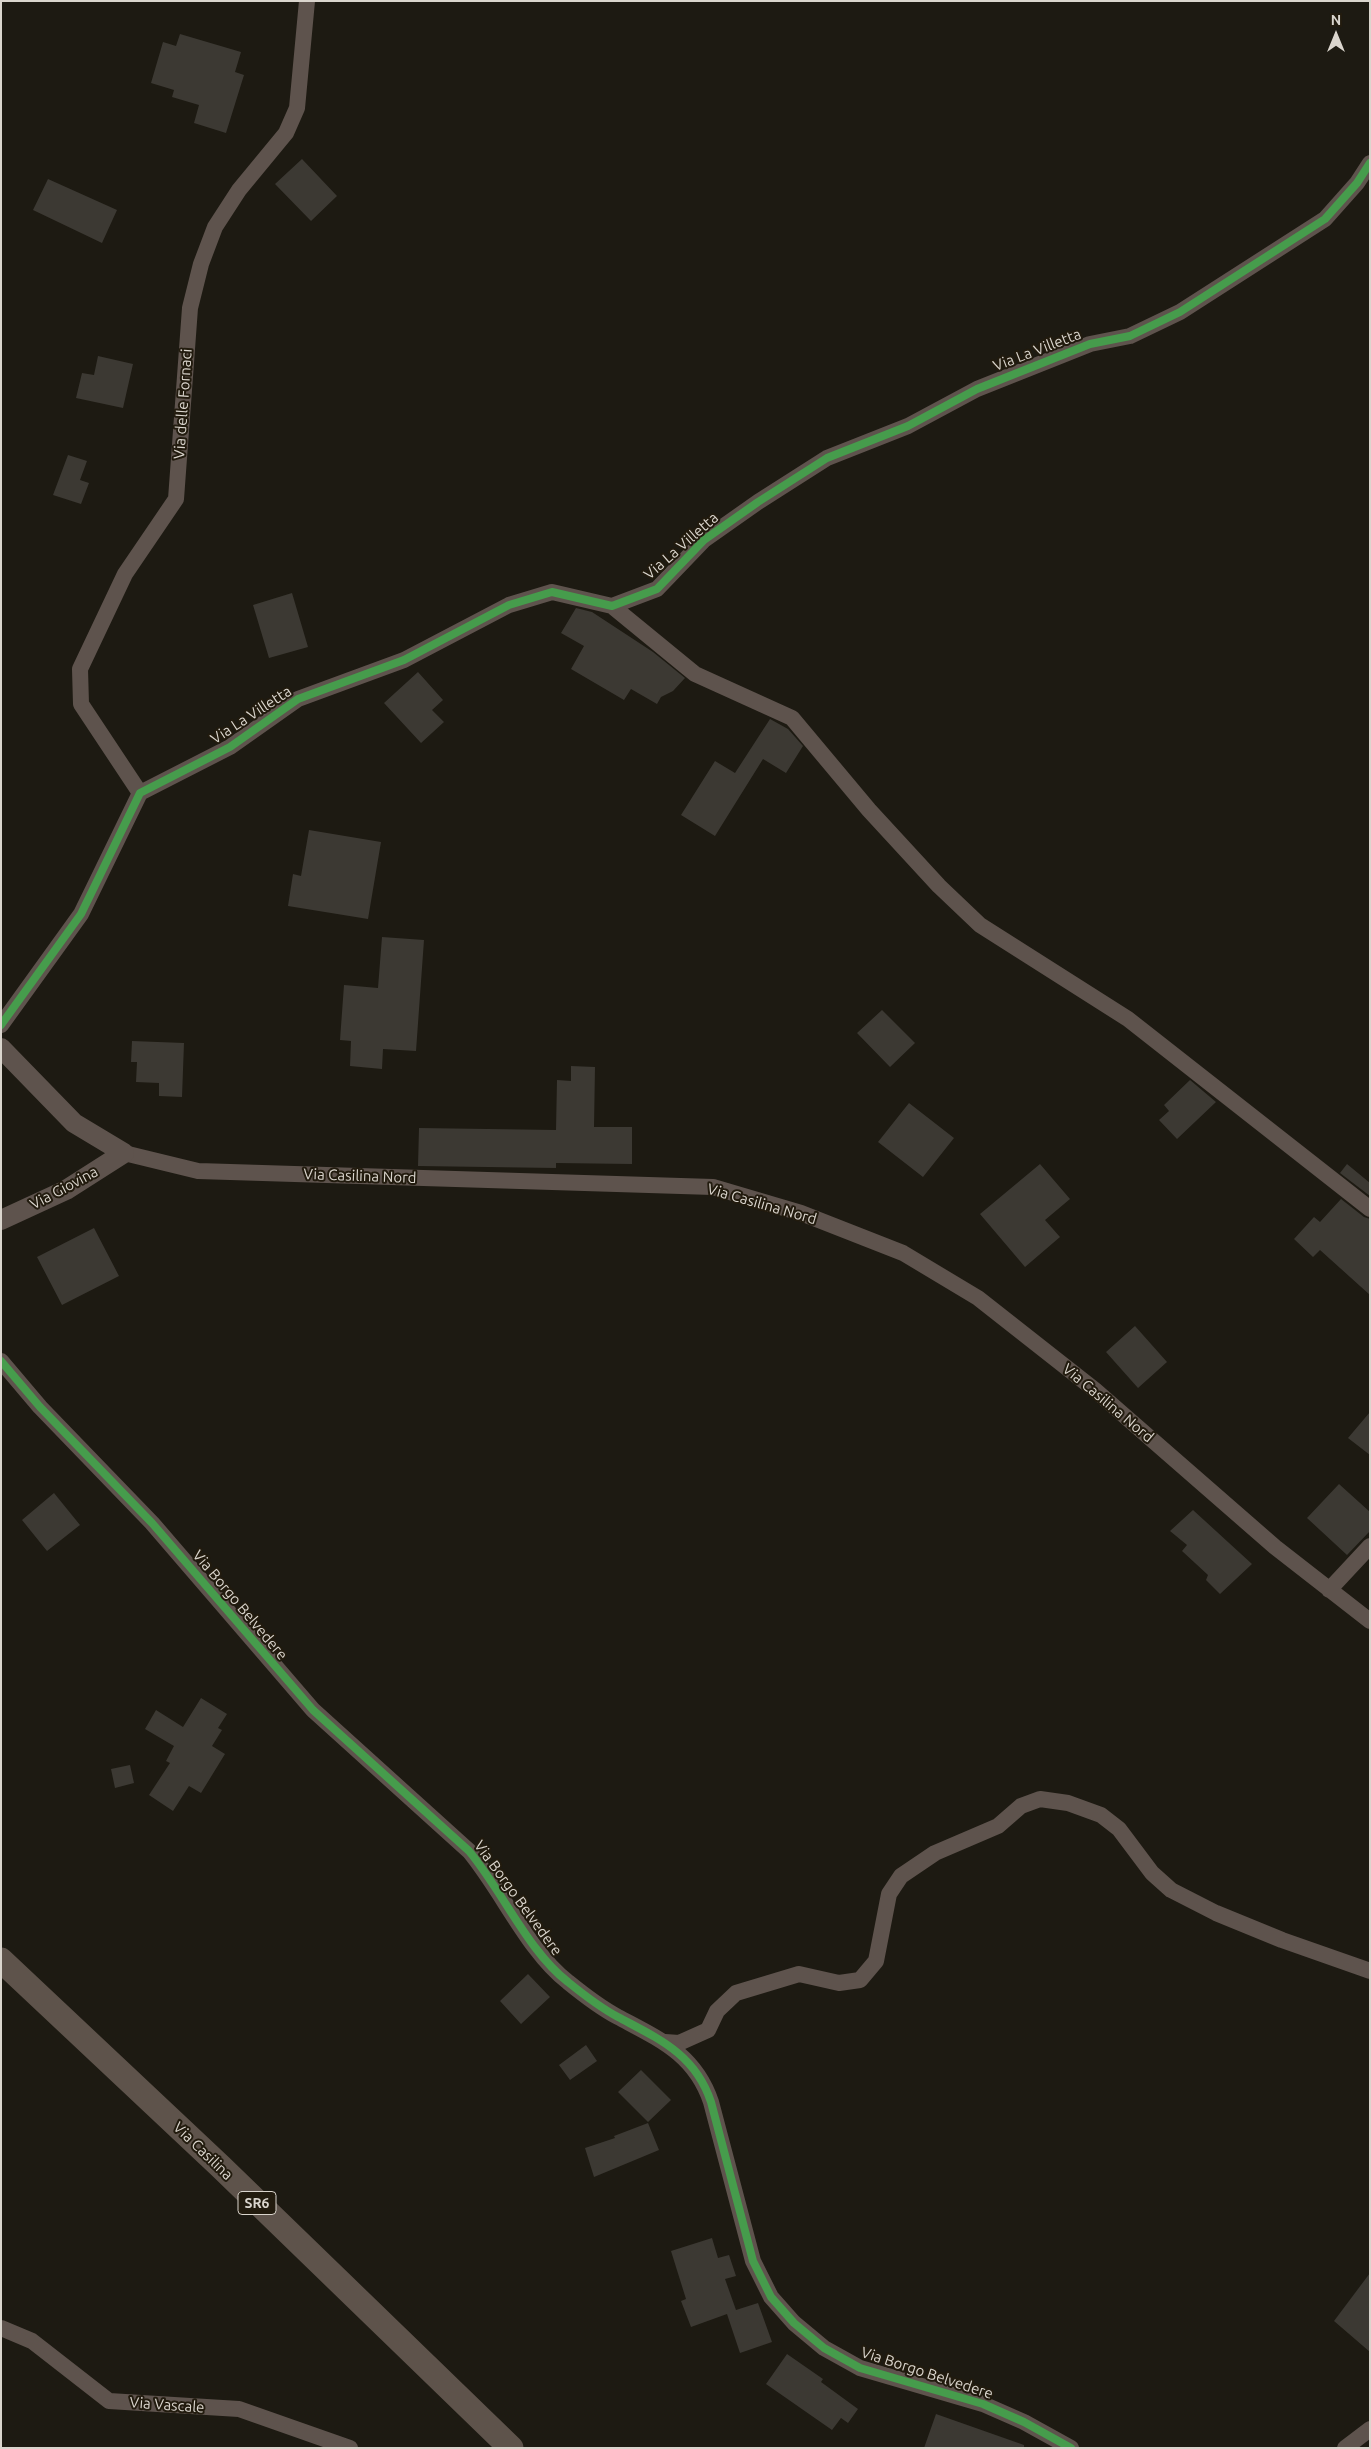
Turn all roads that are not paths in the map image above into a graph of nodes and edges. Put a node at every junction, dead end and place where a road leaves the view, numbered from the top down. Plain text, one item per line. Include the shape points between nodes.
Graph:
1 (307, 1) edge
2 (1370, 163) edge
3 (612, 606) junction
4 (140, 794) junction
5 (1, 1025) edge
6 (1, 1048) edge
7 (124, 1153) junction
8 (1370, 1209) edge
9 (1, 1220) edge
10 (1, 1361) edge
11 (1370, 1546) edge
12 (1329, 1590) junction
13 (1370, 1621) edge
14 (1, 1960) edge
15 (1370, 1971) edge
16 (664, 2042) junction
17 (1, 2328) edge
18 (1370, 2429) edge
19 (350, 2448) edge
20 (511, 2448) edge
21 (1071, 2448) edge
22 (1345, 2448) edge

1 - 4 street, Via delle Fornaci via 297,108 286,133 239,190 216,227 201,264 192,299 176,499 125,574 80,669 81,704
2 - 3 street, Via La Villetta via 1325,219 1180,312 1130,336 1090,344 976,389 908,426 827,458 704,540 657,589
3 - 4 street, Via La Villetta via 552,592 509,605 404,660 298,699 230,748
3 - 8 street via 695,674 792,718 869,810 980,925 1128,1019
4 - 5 street via 81,914
6 - 7 street, Via Casilina Nord via 74,1123
7 - 9 street, Via Giovina via 66,1190
7 - 12 street, Via Casilina Nord via 198,1171 713,1186 801,1213 903,1253 978,1298 1095,1390
10 - 16 street, Via Borgo Belvedere via 40,1407 152,1523 313,1710 469,1852 551,1968 602,2007
11 - 12 street
12 - 13 street, Via Casilina Nord
14 - 20 main road, Via Casilina / SR6
15 - 16 street via 1216,1913 1172,1890 1152,1873 1119,1829 1101,1814 1068,1803 1040,1799 1021,1806 998,1826 935,1853 900,1876 889,1894 876,1961 860,1980 839,1983 799,1974 736,1993 717,2011 708,2030 679,2043
16 - 21 street, Via Borgo Belvedere via 688,2062 705,2084 753,2261 772,2297 794,2323 824,2348 860,2368 983,2404
17 - 19 street, Via Vascale via 32,2341 109,2401 239,2409
18 - 22 street

